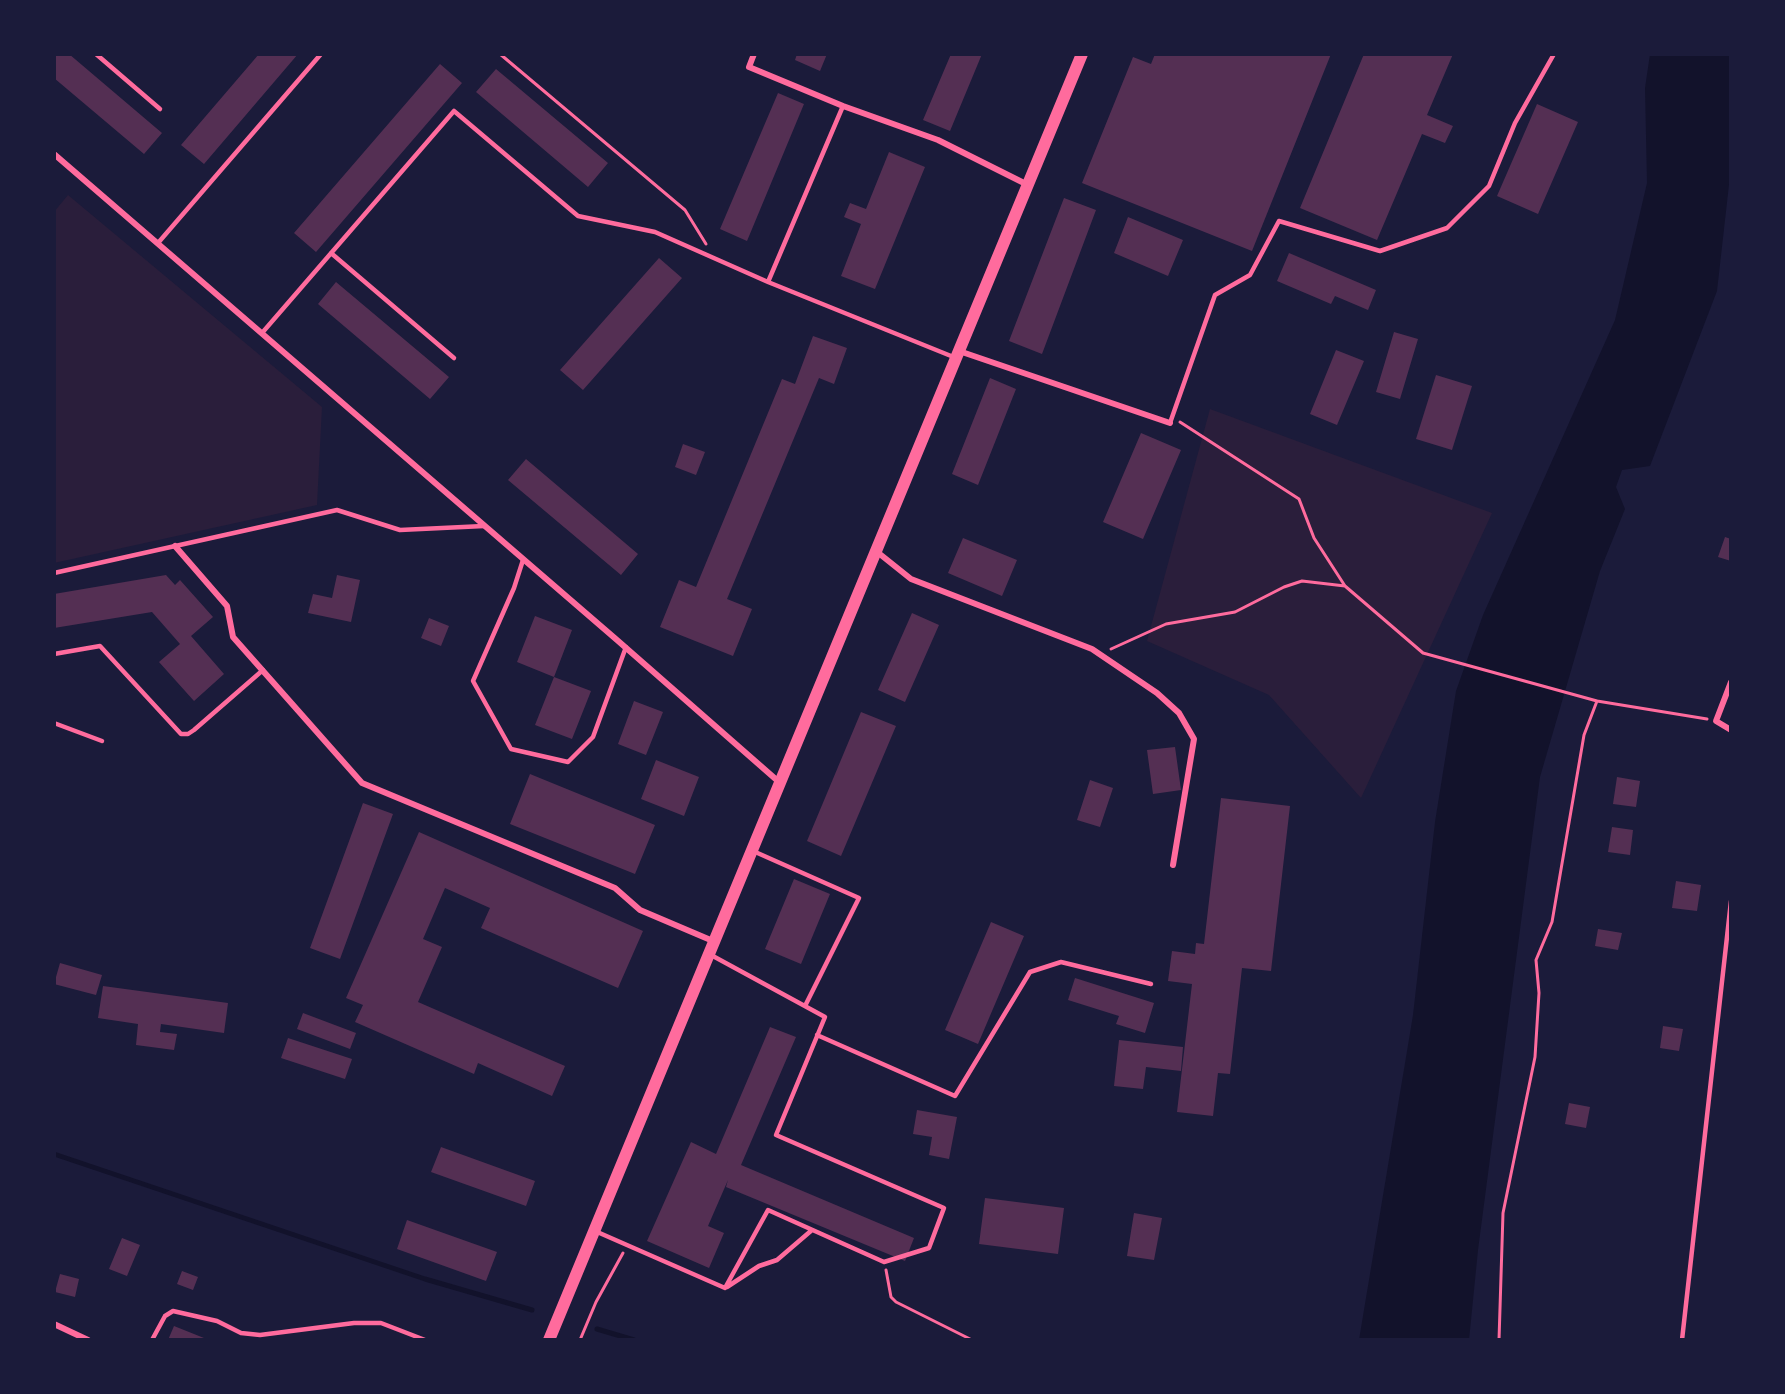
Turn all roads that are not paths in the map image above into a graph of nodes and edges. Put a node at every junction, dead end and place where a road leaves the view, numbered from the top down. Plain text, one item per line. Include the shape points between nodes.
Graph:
1 (96, 54) edge
2 (321, 54) edge
3 (754, 54) edge
4 (1082, 54) edge
5 (1554, 54) edge
6 (843, 106) junction
7 (160, 109) dead end
8 (54, 154) edge
9 (1028, 185) junction
10 (158, 243) junction
11 (331, 253) junction
12 (768, 282) junction
13 (262, 333) junction
14 (957, 355) junction
15 (454, 358) dead end
16 (1171, 420) joint
17 (484, 526) junction
18 (175, 546) junction
19 (876, 550) junction
20 (523, 560) junction
21 (54, 573) edge
22 (626, 647) junction
23 (54, 654) edge
24 (263, 670) junction
25 (1731, 682) edge
26 (54, 723) edge
27 (1731, 730) edge
28 (102, 741) dead end
29 (779, 782) junction
30 (751, 850) junction
31 (1173, 865) dead end
32 (1731, 901) edge
33 (1730, 932) edge
34 (714, 941) junction
35 (708, 954) junction
36 (1151, 984) dead end
37 (805, 1006) junction
38 (817, 1035) junction
39 (812, 1230) junction
40 (594, 1231) junction
41 (725, 1288) junction
42 (54, 1324) edge
43 (88, 1340) edge
44 (152, 1340) edge
45 (425, 1340) edge
46 (549, 1340) edge
47 (1682, 1340) edge

1 - 7 lane
2 - 10 lane
3 - 6 street via 749,67
4 - 9 main road
5 - 16 lane via 1515,123 1489,186 1447,228 1380,251 1279,221 1250,275 1215,295
6 - 9 street via 938,140
6 - 12 lane
8 - 10 street
9 - 14 main road
10 - 13 street
11 - 12 lane via 454,111 578,216 655,232
11 - 13 lane
11 - 15 lane
12 - 14 lane
13 - 17 street
14 - 16 street
14 - 19 main road
17 - 18 lane via 400,530 337,510
17 - 20 street
18 - 21 lane
18 - 24 street via 228,606 231,632
19 - 29 main road
19 - 31 street via 911,579 1092,649 1157,693 1179,713 1194,739
20 - 22 street
20 - 22 lane via 473,681 511,748 568,762 593,736
22 - 29 street
23 - 24 lane via 100,646 181,734 194,730
24 - 34 street via 362,783 615,888 640,910
25 - 27 street via 1716,721
26 - 28 lane
29 - 30 main road
30 - 34 main road
30 - 37 lane via 859,898
32 - 33 lane
33 - 47 lane
34 - 35 main road
35 - 37 lane
35 - 40 main road
36 - 38 lane via 1061,962 1030,972 955,1096
37 - 38 lane via 825,1017
38 - 39 lane via 776,1135 944,1208 929,1248 884,1262
39 - 41 lane via 777,1260 759,1266
39 - 41 lane via 768,1210
40 - 41 lane
40 - 46 main road
42 - 43 street
44 - 45 lane via 165,1316 173,1311 218,1321 241,1333 260,1335 381,1323

